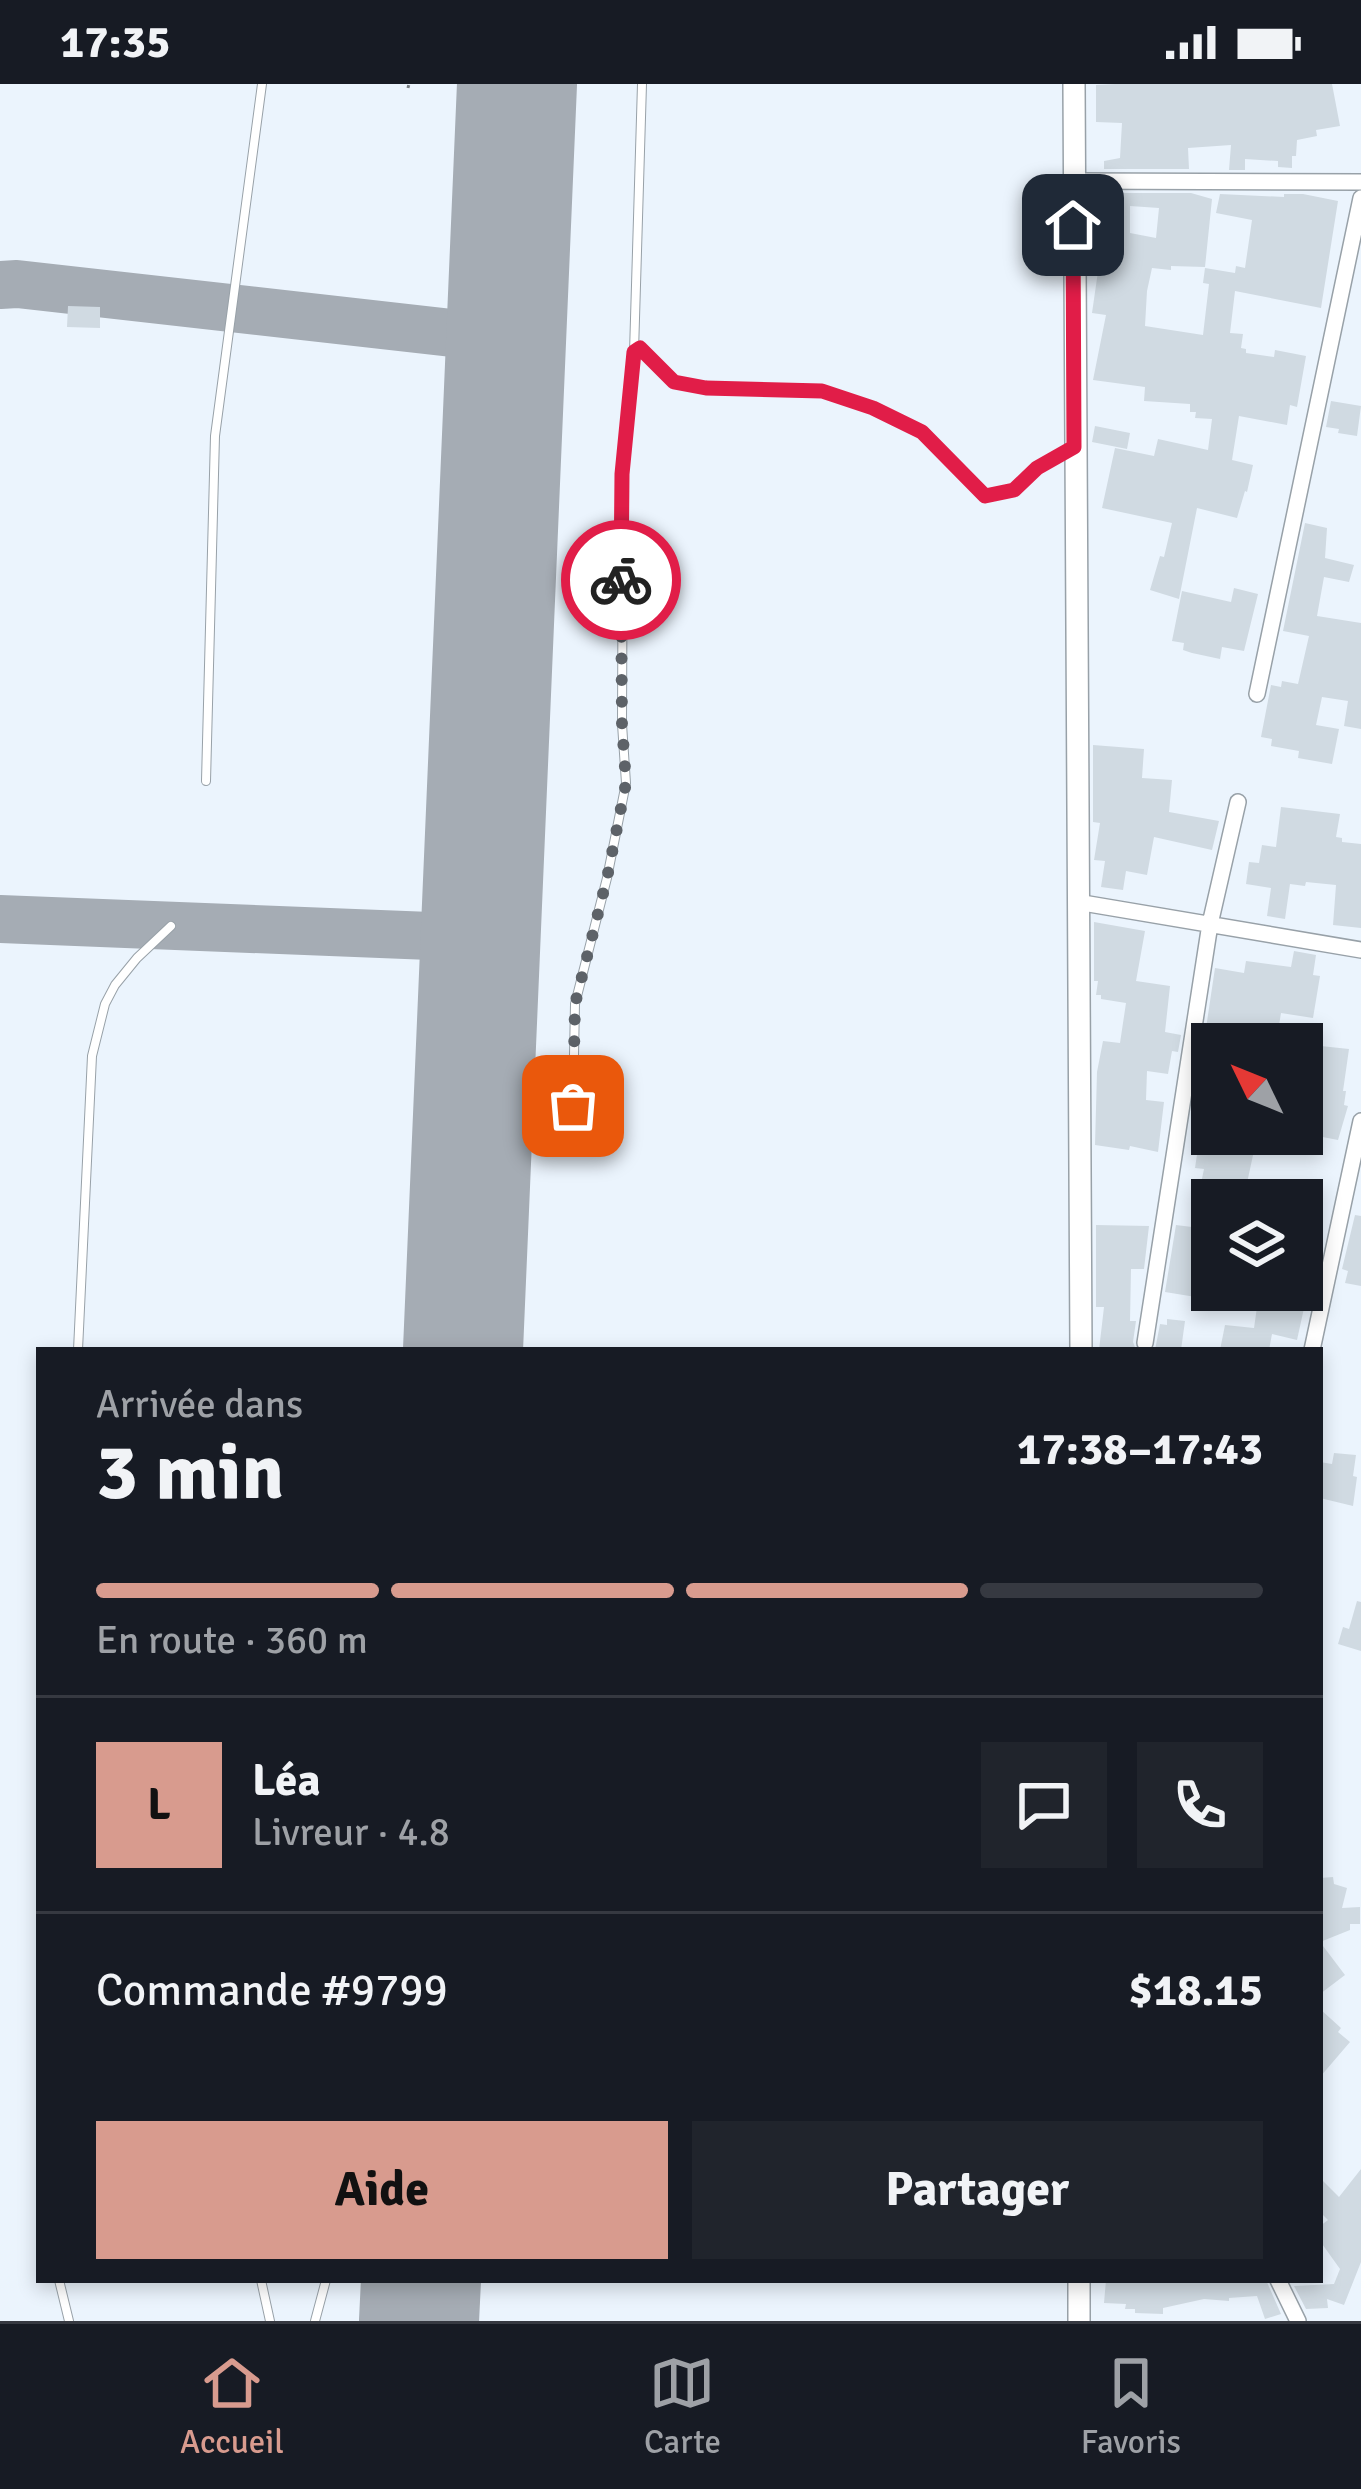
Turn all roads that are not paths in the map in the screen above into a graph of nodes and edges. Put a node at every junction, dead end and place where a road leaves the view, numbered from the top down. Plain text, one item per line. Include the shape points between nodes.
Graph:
1 (262, 84) edge
2 (643, 84) edge
3 (1074, 84) edge
4 (1072, 181) junction
5 (1361, 182) edge
6 (1361, 198) edge
7 (634, 352) junction
8 (1074, 447) junction
9 (1257, 694) dead end
10 (206, 781) dead end
11 (1238, 802) dead end
12 (1077, 902) junction
13 (1210, 924) junction
14 (171, 926) dead end
15 (1361, 950) edge
16 (573, 1106) dead end
17 (1361, 1121) edge
18 (1145, 1342) dead end
19 (78, 1347) edge
20 (1081, 1347) edge
21 (1313, 1347) edge
22 (60, 2283) edge
23 (263, 2283) edge
24 (325, 2283) edge
25 (1080, 2283) edge
26 (1279, 2283) edge
27 (1086, 2320) edge
28 (69, 2321) edge
29 (270, 2321) edge
30 (315, 2321) edge
31 (1298, 2321) edge

1 - 10 lane via 215,436
2 - 7 lane
3 - 4 street
4 - 5 street
4 - 8 street
6 - 9 street
7 - 8 lane via 640,348 674,382 822,391 873,408 922,432 985,496 1014,490
7 - 16 lane via 622,474 626,783 575,1004
8 - 12 street
11 - 13 street
12 - 13 street
12 - 20 street
13 - 15 street
13 - 18 street
14 - 19 lane via 116,985 92,1056
17 - 21 street
22 - 28 lane
23 - 29 lane
24 - 30 lane
25 - 27 street
26 - 31 street

